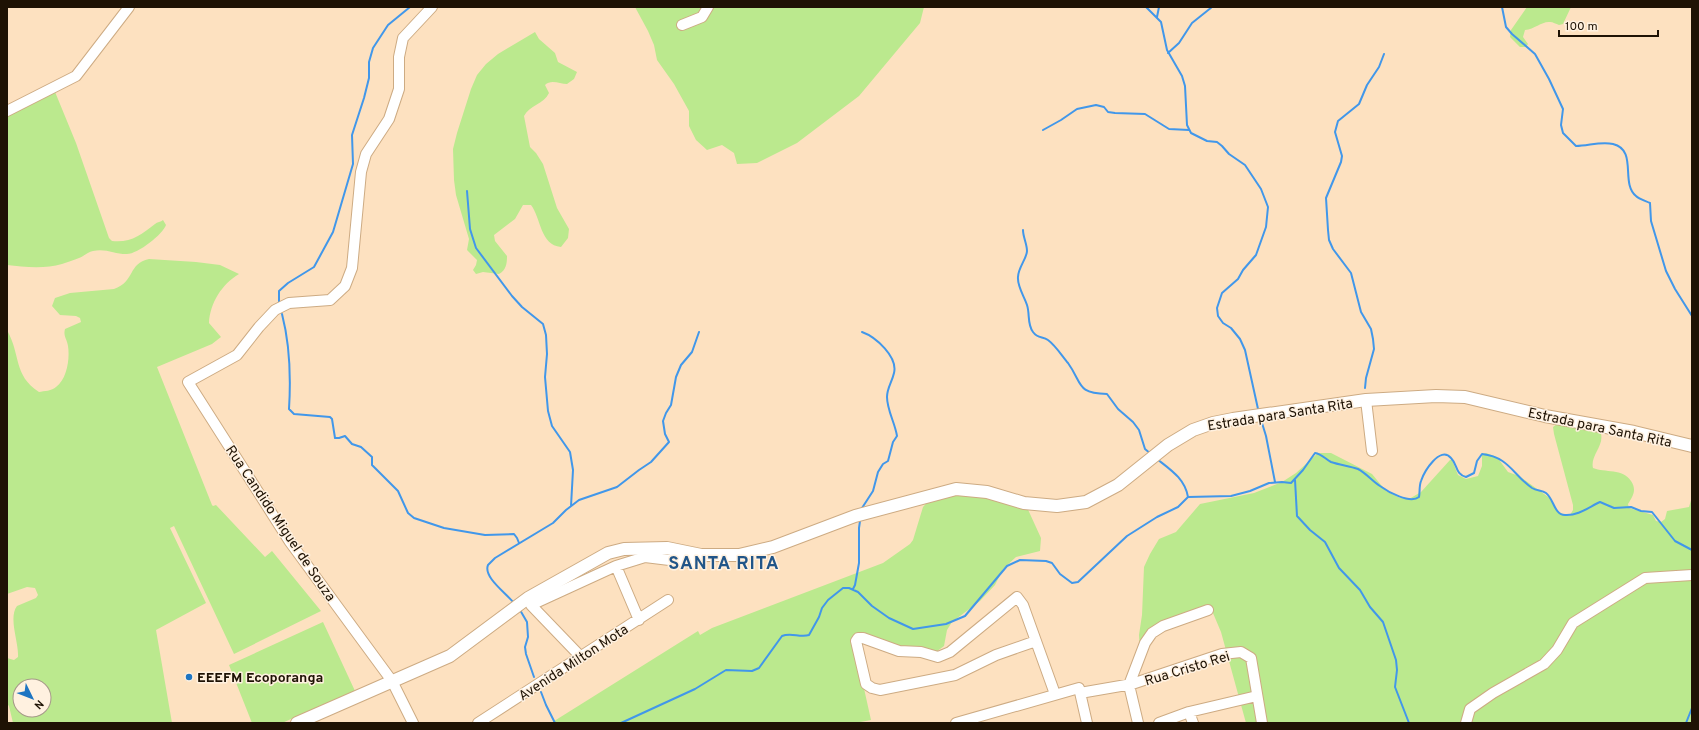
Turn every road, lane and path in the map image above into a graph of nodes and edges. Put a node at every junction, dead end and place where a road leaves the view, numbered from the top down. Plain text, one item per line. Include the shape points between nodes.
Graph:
1 (129, 7) edge
2 (432, 7) edge
3 (708, 7) edge
4 (682, 25) dead end
5 (7, 111) edge
6 (1366, 400) junction
7 (1692, 446) edge
8 (1372, 451) dead end
9 (701, 555) junction
10 (616, 566) junction
11 (1692, 575) edge
12 (668, 600) dead end
13 (529, 601) junction
14 (1208, 610) dead end
15 (639, 620) junction
16 (1036, 641) junction
17 (581, 657) junction
18 (392, 681) junction
19 (1129, 685) junction
20 (1079, 691) junction
21 (1055, 694) junction
22 (1257, 696) junction
23 (1189, 712) junction
24 (312, 719) edge
25 (971, 721) edge
26 (297, 723) edge
27 (413, 723) edge
28 (478, 723) edge
29 (956, 723) edge
30 (1087, 723) edge
31 (1138, 723) edge
32 (1159, 723) edge
33 (1193, 723) edge
34 (1262, 723) edge
35 (1466, 723) edge

1 - 5 street via 76,76
2 - 18 street, Rua Candido Miguel de Souza via 403,38 399,57 399,89 389,119 366,154 361,172 352,268 345,286 330,300 289,304 275,310 237,355 188,382 290,542
3 - 4 street via 702,17
6 - 7 main road, Estrada para Santa Rita via 1465,397
6 - 8 street
6 - 9 main road, Estrada para Santa Rita via 1233,419 1193,430 1168,445 1118,485 1086,502 1057,506 1024,503 987,492 956,489 855,516 774,547 739,555
9 - 10 street via 694,563 645,557
9 - 13 main road, Estrada para Santa Rita via 667,548 624,549 608,553
10 - 13 street
10 - 15 street
11 - 35 street via 1645,578 1573,623 1557,650 1544,664 1470,709
12 - 15 street, Avenida Milton Mota
13 - 17 street
13 - 18 main road, Estrada para Santa Rita via 450,656
14 - 19 street via 1163,626 1152,633 1145,643
15 - 17 street, Avenida Milton Mota
16 - 16 street via 1018,597 950,652 938,657 921,652 899,651 863,638 856,641 866,684 880,690 955,675 996,655
16 - 21 street
17 - 28 street, Avenida Milton Mota
18 - 24 main road, Estrada para Santa Rita
18 - 27 street, Rua Candido Miguel de Souza
19 - 20 street, Rua Cristo Rei
19 - 22 street, Rua Cristo Rei via 1222,654 1241,652 1250,658
19 - 31 street
20 - 21 street, Rua Cristo Rei
20 - 30 street
21 - 25 street, Rua Cristo Rei
22 - 23 street
22 - 34 street, Rua Cristo Rei
23 - 32 street
23 - 33 street
24 - 26 main road, Estrada para Santa Rita
25 - 29 street, Rua Cristo Rei

